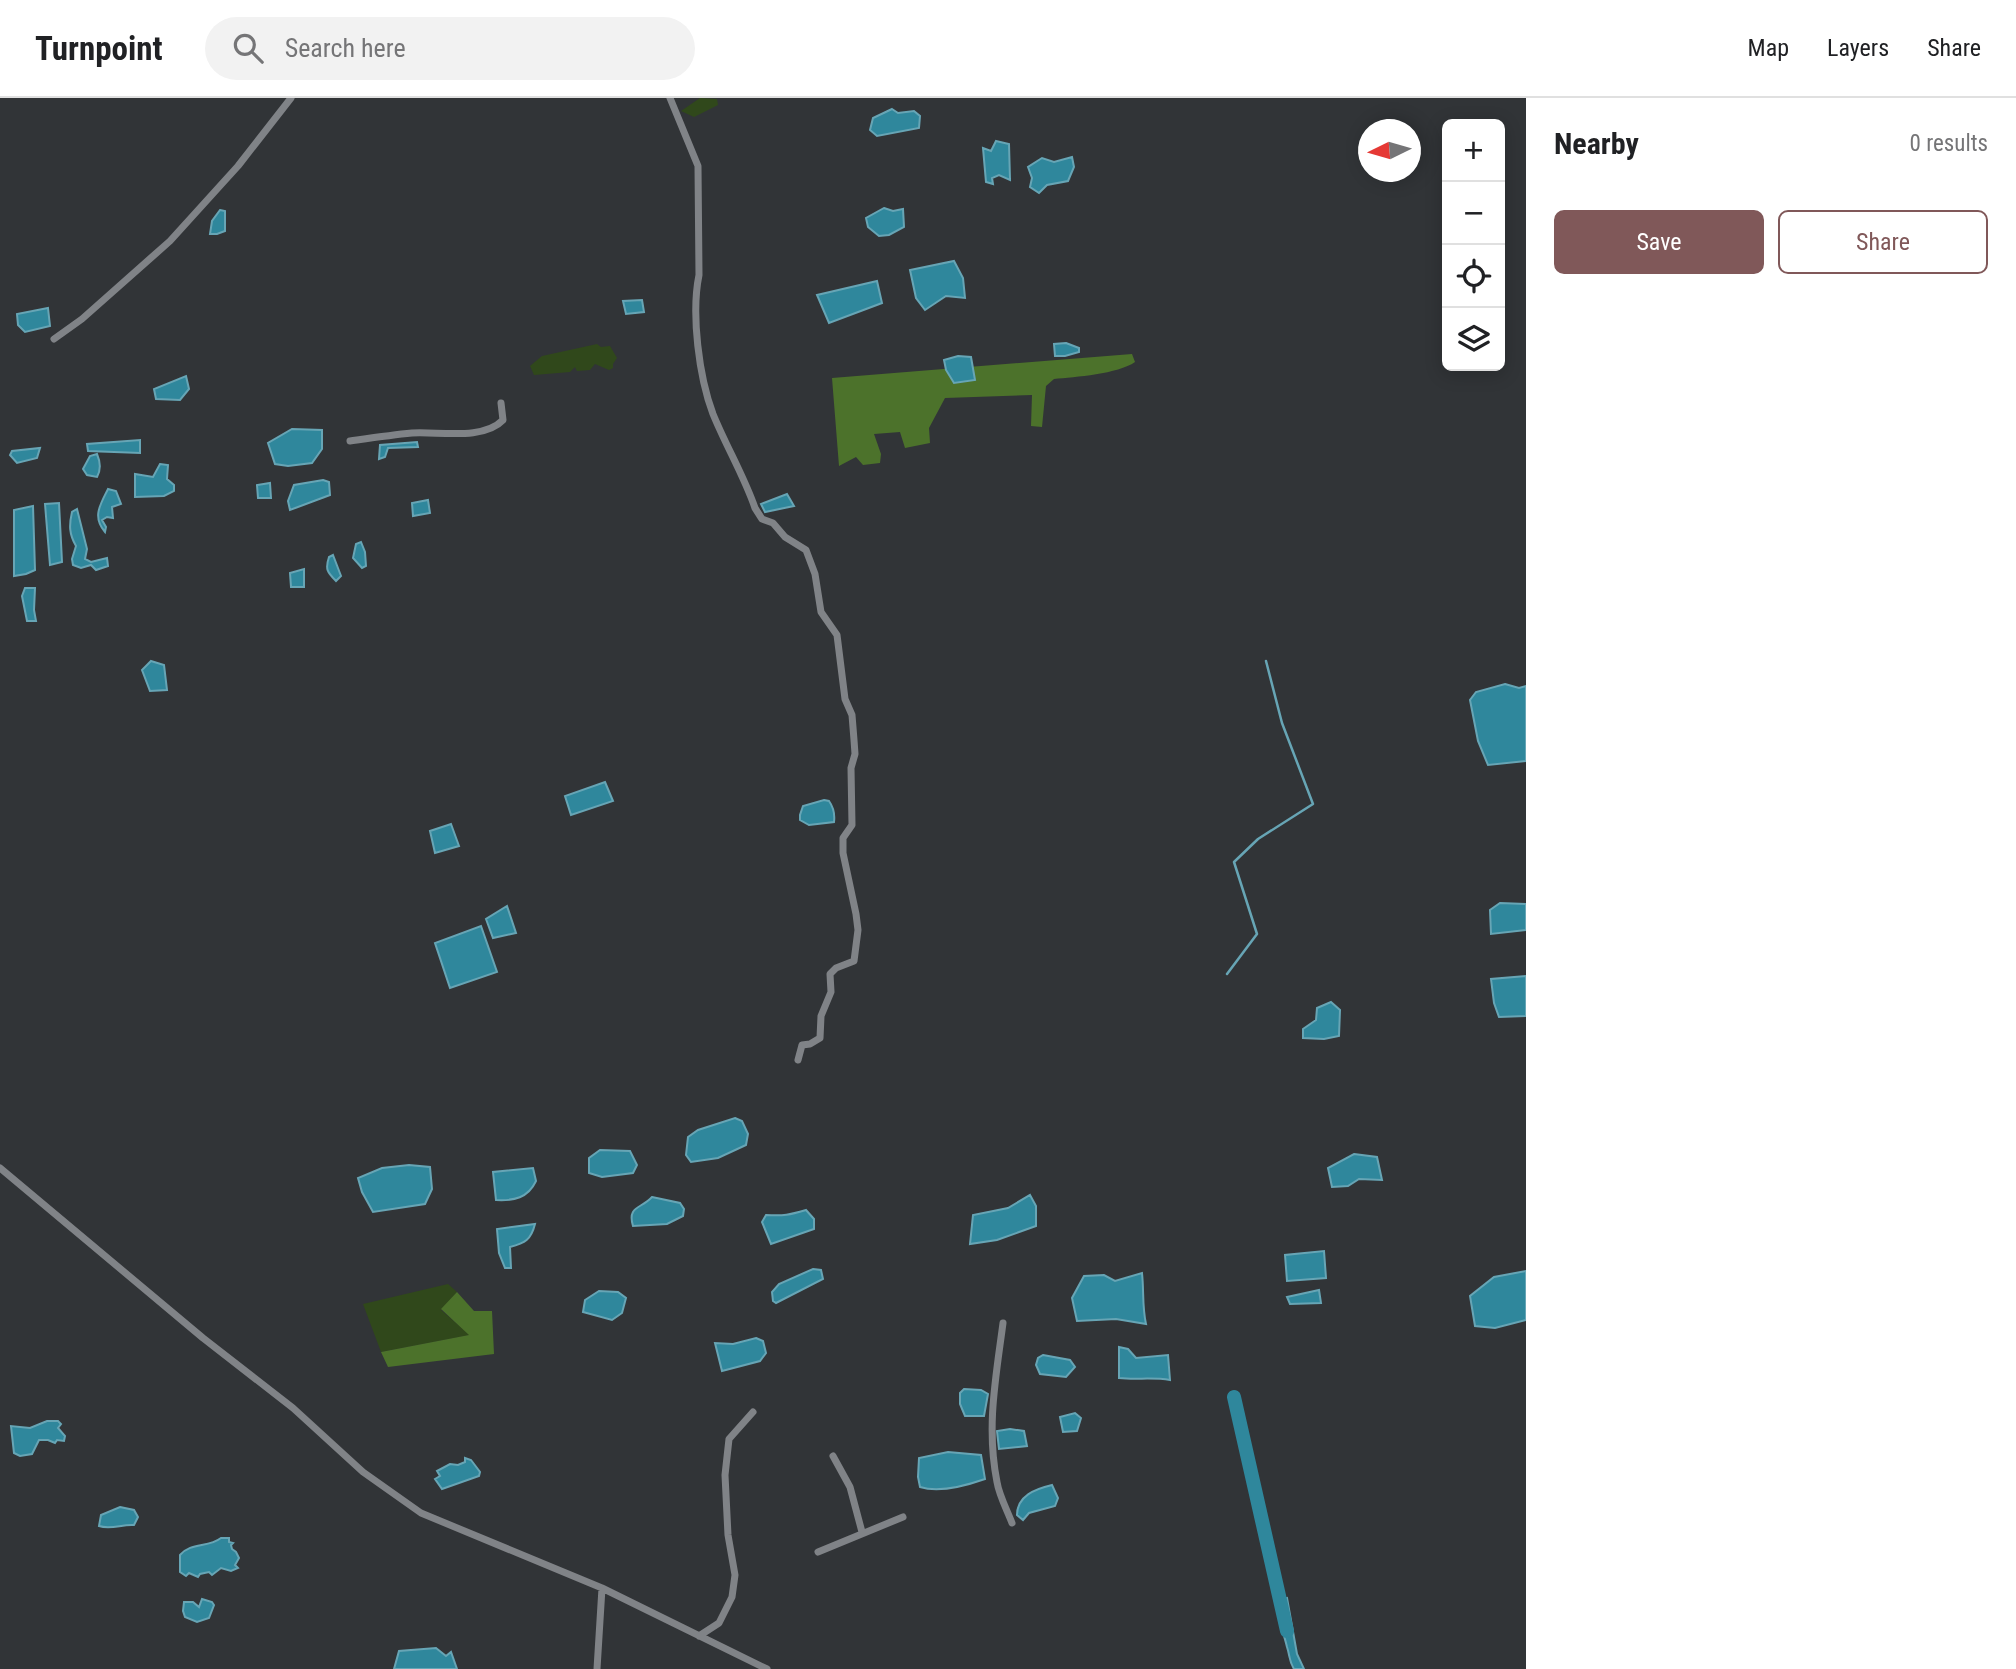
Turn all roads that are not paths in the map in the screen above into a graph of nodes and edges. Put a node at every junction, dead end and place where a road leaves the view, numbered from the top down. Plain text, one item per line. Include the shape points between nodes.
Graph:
1 (291, 98) edge
2 (670, 98) edge
3 (54, 339) dead end
4 (501, 403) dead end
5 (350, 441) dead end
6 (798, 1060) dead end
7 (0, 1168) edge
8 (1003, 1323) dead end
9 (753, 1412) dead end
10 (833, 1456) dead end
11 (903, 1517) dead end
12 (1012, 1523) dead end
13 (862, 1532) junction
14 (818, 1552) dead end
15 (602, 1588) junction
16 (699, 1636) junction
17 (597, 1669) edge
18 (767, 1669) edge

1 - 3 street via 170,241
2 - 6 street via 698,166 700,372 713,414 755,508 762,519 806,550 821,612 837,635 845,699 852,715 852,825 843,846 858,930 854,961 830,974 831,992 821,1016 820,1038 802,1045
4 - 5 street via 503,420 497,426 453,435 414,433
7 - 15 street via 293,1408 363,1472 421,1513
8 - 12 street via 991,1425 997,1484
9 - 16 street via 729,1439 725,1475 735,1575 732,1597 719,1623
10 - 13 street via 850,1487
11 - 13 street
13 - 14 street
15 - 16 street
15 - 17 street
16 - 18 street

